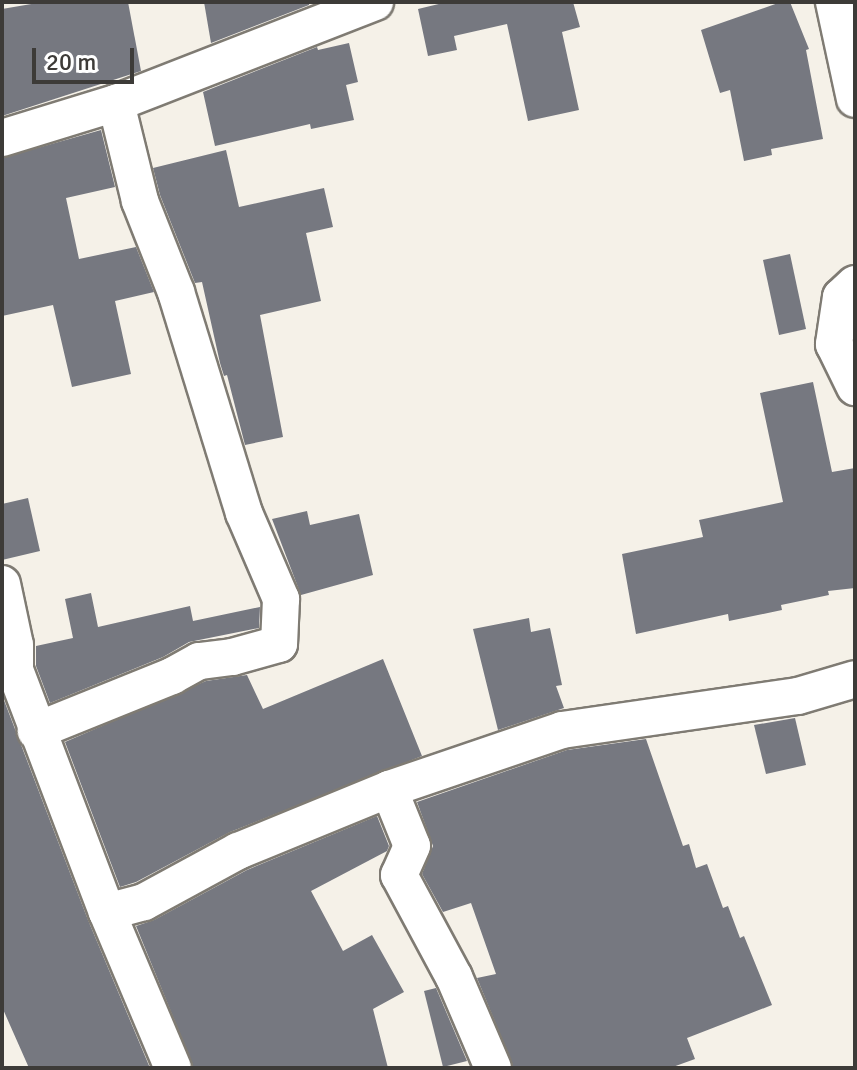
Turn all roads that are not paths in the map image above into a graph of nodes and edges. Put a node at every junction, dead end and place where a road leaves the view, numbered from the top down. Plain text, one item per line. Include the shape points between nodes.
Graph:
1 (375, 2) edge
2 (834, 2) edge
3 (855, 99) edge
4 (116, 103) junction
5 (2, 138) edge
6 (855, 284) edge
7 (855, 387) edge
8 (2, 584) edge
9 (8, 671) edge
10 (855, 679) edge
11 (36, 731) junction
12 (389, 789) junction
13 (107, 912) junction
14 (173, 1068) edge
15 (493, 1068) edge

1 - 4 street
2 - 3 street
4 - 5 street
4 - 11 street via 140,201 176,292 244,513 281,599 279,644 199,661
6 - 7 street via 841,297 834,344
8 - 9 street via 15,645
9 - 11 street
10 - 12 street via 798,696 562,730
11 - 13 street
12 - 13 street via 238,851 144,902
12 - 15 street via 412,846 399,875 454,977
13 - 14 street

